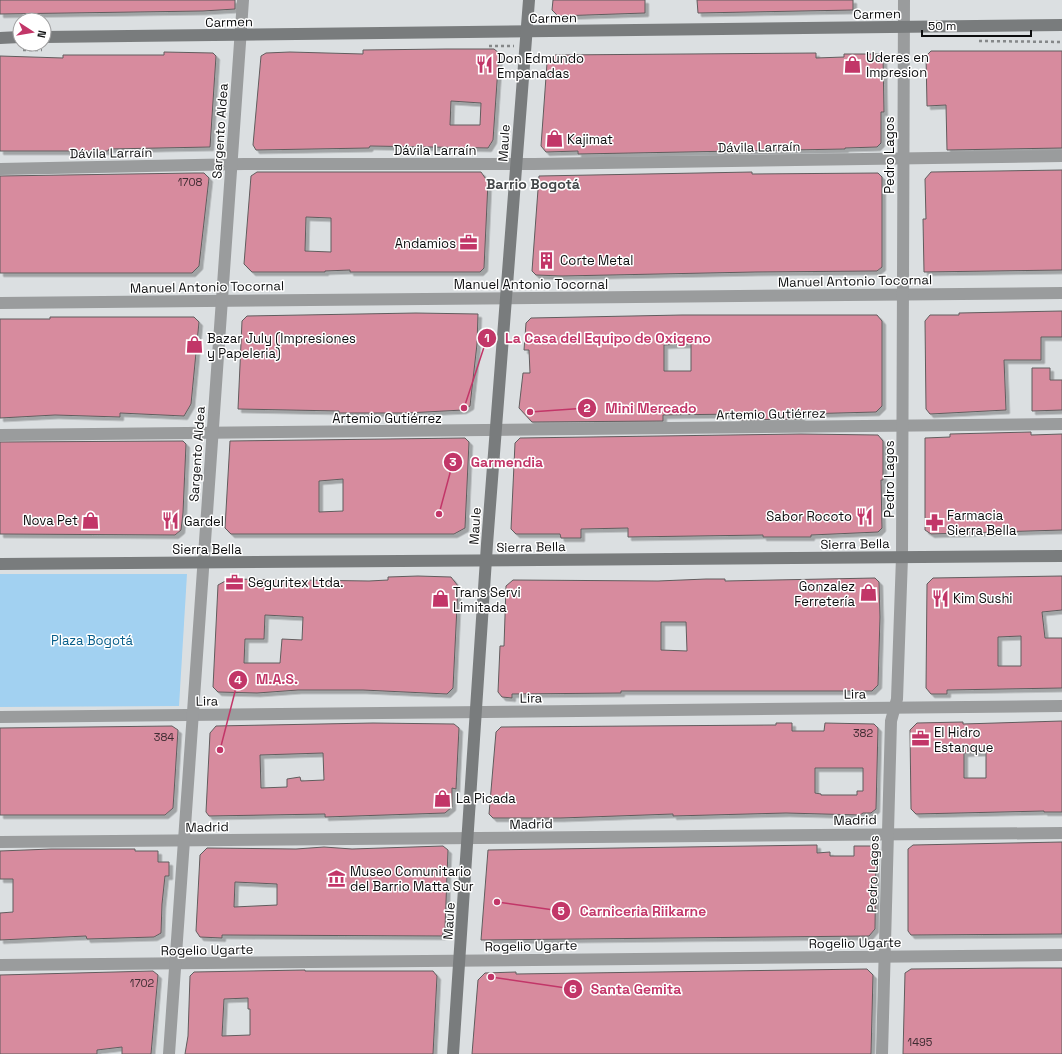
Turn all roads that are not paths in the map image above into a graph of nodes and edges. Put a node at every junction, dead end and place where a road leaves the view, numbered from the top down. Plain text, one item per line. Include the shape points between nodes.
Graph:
1 (243, 0) edge
2 (529, 0) edge
3 (904, 0) edge
4 (1062, 25) edge
5 (903, 27) junction
6 (526, 32) junction
7 (241, 36) junction
8 (52, 37) edge
9 (0, 38) edge
10 (12, 38) edge
11 (1062, 156) edge
12 (903, 159) junction
13 (516, 164) junction
14 (231, 165) junction
15 (0, 168) edge
16 (1062, 293) edge
17 (903, 294) junction
18 (506, 299) junction
19 (222, 301) junction
20 (0, 303) edge
21 (1062, 424) edge
22 (903, 427) junction
23 (496, 431) junction
24 (213, 433) junction
25 (0, 435) edge
26 (1062, 556) edge
27 (902, 557) junction
28 (486, 562) junction
29 (204, 563) junction
30 (0, 564) edge
31 (1062, 706) edge
32 (894, 708) junction
33 (476, 713) junction
34 (193, 715) junction
35 (0, 717) edge
36 (1062, 832) edge
37 (888, 834) junction
38 (468, 838) junction
39 (184, 841) junction
40 (0, 842) edge
41 (1062, 955) edge
42 (885, 957) junction
43 (460, 961) junction
44 (176, 964) junction
45 (0, 965) edge
46 (169, 1054) edge
47 (453, 1054) edge
48 (882, 1054) edge

1 - 7 street, Sargento Aldea
2 - 6 main road, Maule
3 - 5 street, Pedro Lagos
4 - 5 main road, Carmen
5 - 6 main road, Carmen
5 - 12 street, Pedro Lagos
6 - 7 main road, Carmen
6 - 13 main road, Maule
7 - 8 main road, Carmen
7 - 14 street, Sargento Aldea
9 - 10 main road
11 - 12 street, Dávila Larraín
12 - 13 street, Dávila Larraín
12 - 17 street, Pedro Lagos
13 - 14 street, Dávila Larraín
13 - 18 main road, Maule
14 - 15 street, Dávila Larraín
14 - 19 street, Sargento Aldea
16 - 17 street, Manuel Antonio Tocornal
17 - 18 street, Manuel Antonio Tocornal
17 - 22 street, Pedro Lagos
18 - 19 street, Manuel Antonio Tocornal
18 - 23 main road, Maule
19 - 20 street, Manuel Antonio Tocornal
19 - 24 street, Sargento Aldea
21 - 22 street, Artemio Gutiérrez
22 - 23 street, Artemio Gutiérrez
22 - 27 street, Pedro Lagos
23 - 24 street, Artemio Gutiérrez
23 - 28 main road, Maule
24 - 25 street, Artemio Gutiérrez
24 - 29 street, Sargento Aldea
26 - 27 main road, Sierra Bella
27 - 28 main road, Sierra Bella
27 - 32 street, Pedro Lagos via 897,699
28 - 29 main road, Sierra Bella
28 - 33 main road, Maule
29 - 30 main road, Sierra Bella
29 - 34 street, Sargento Aldea
31 - 32 street, Lira
32 - 33 street, Lira
32 - 37 street, Pedro Lagos via 891,722
33 - 34 street, Lira
33 - 38 main road, Maule
34 - 35 street, Lira
34 - 39 street, Sargento Aldea
36 - 37 street, Madrid
37 - 38 street, Madrid
37 - 42 street, Pedro Lagos
38 - 39 street, Madrid
38 - 43 main road, Maule
39 - 40 street, Madrid
39 - 44 street, Sargento Aldea
41 - 42 street, Rogelio Ugarte
42 - 43 street, Rogelio Ugarte
42 - 48 street, Pedro Lagos
43 - 44 street, Rogelio Ugarte
43 - 47 main road, Maule
44 - 45 street, Rogelio Ugarte
44 - 46 street, Sargento Aldea

